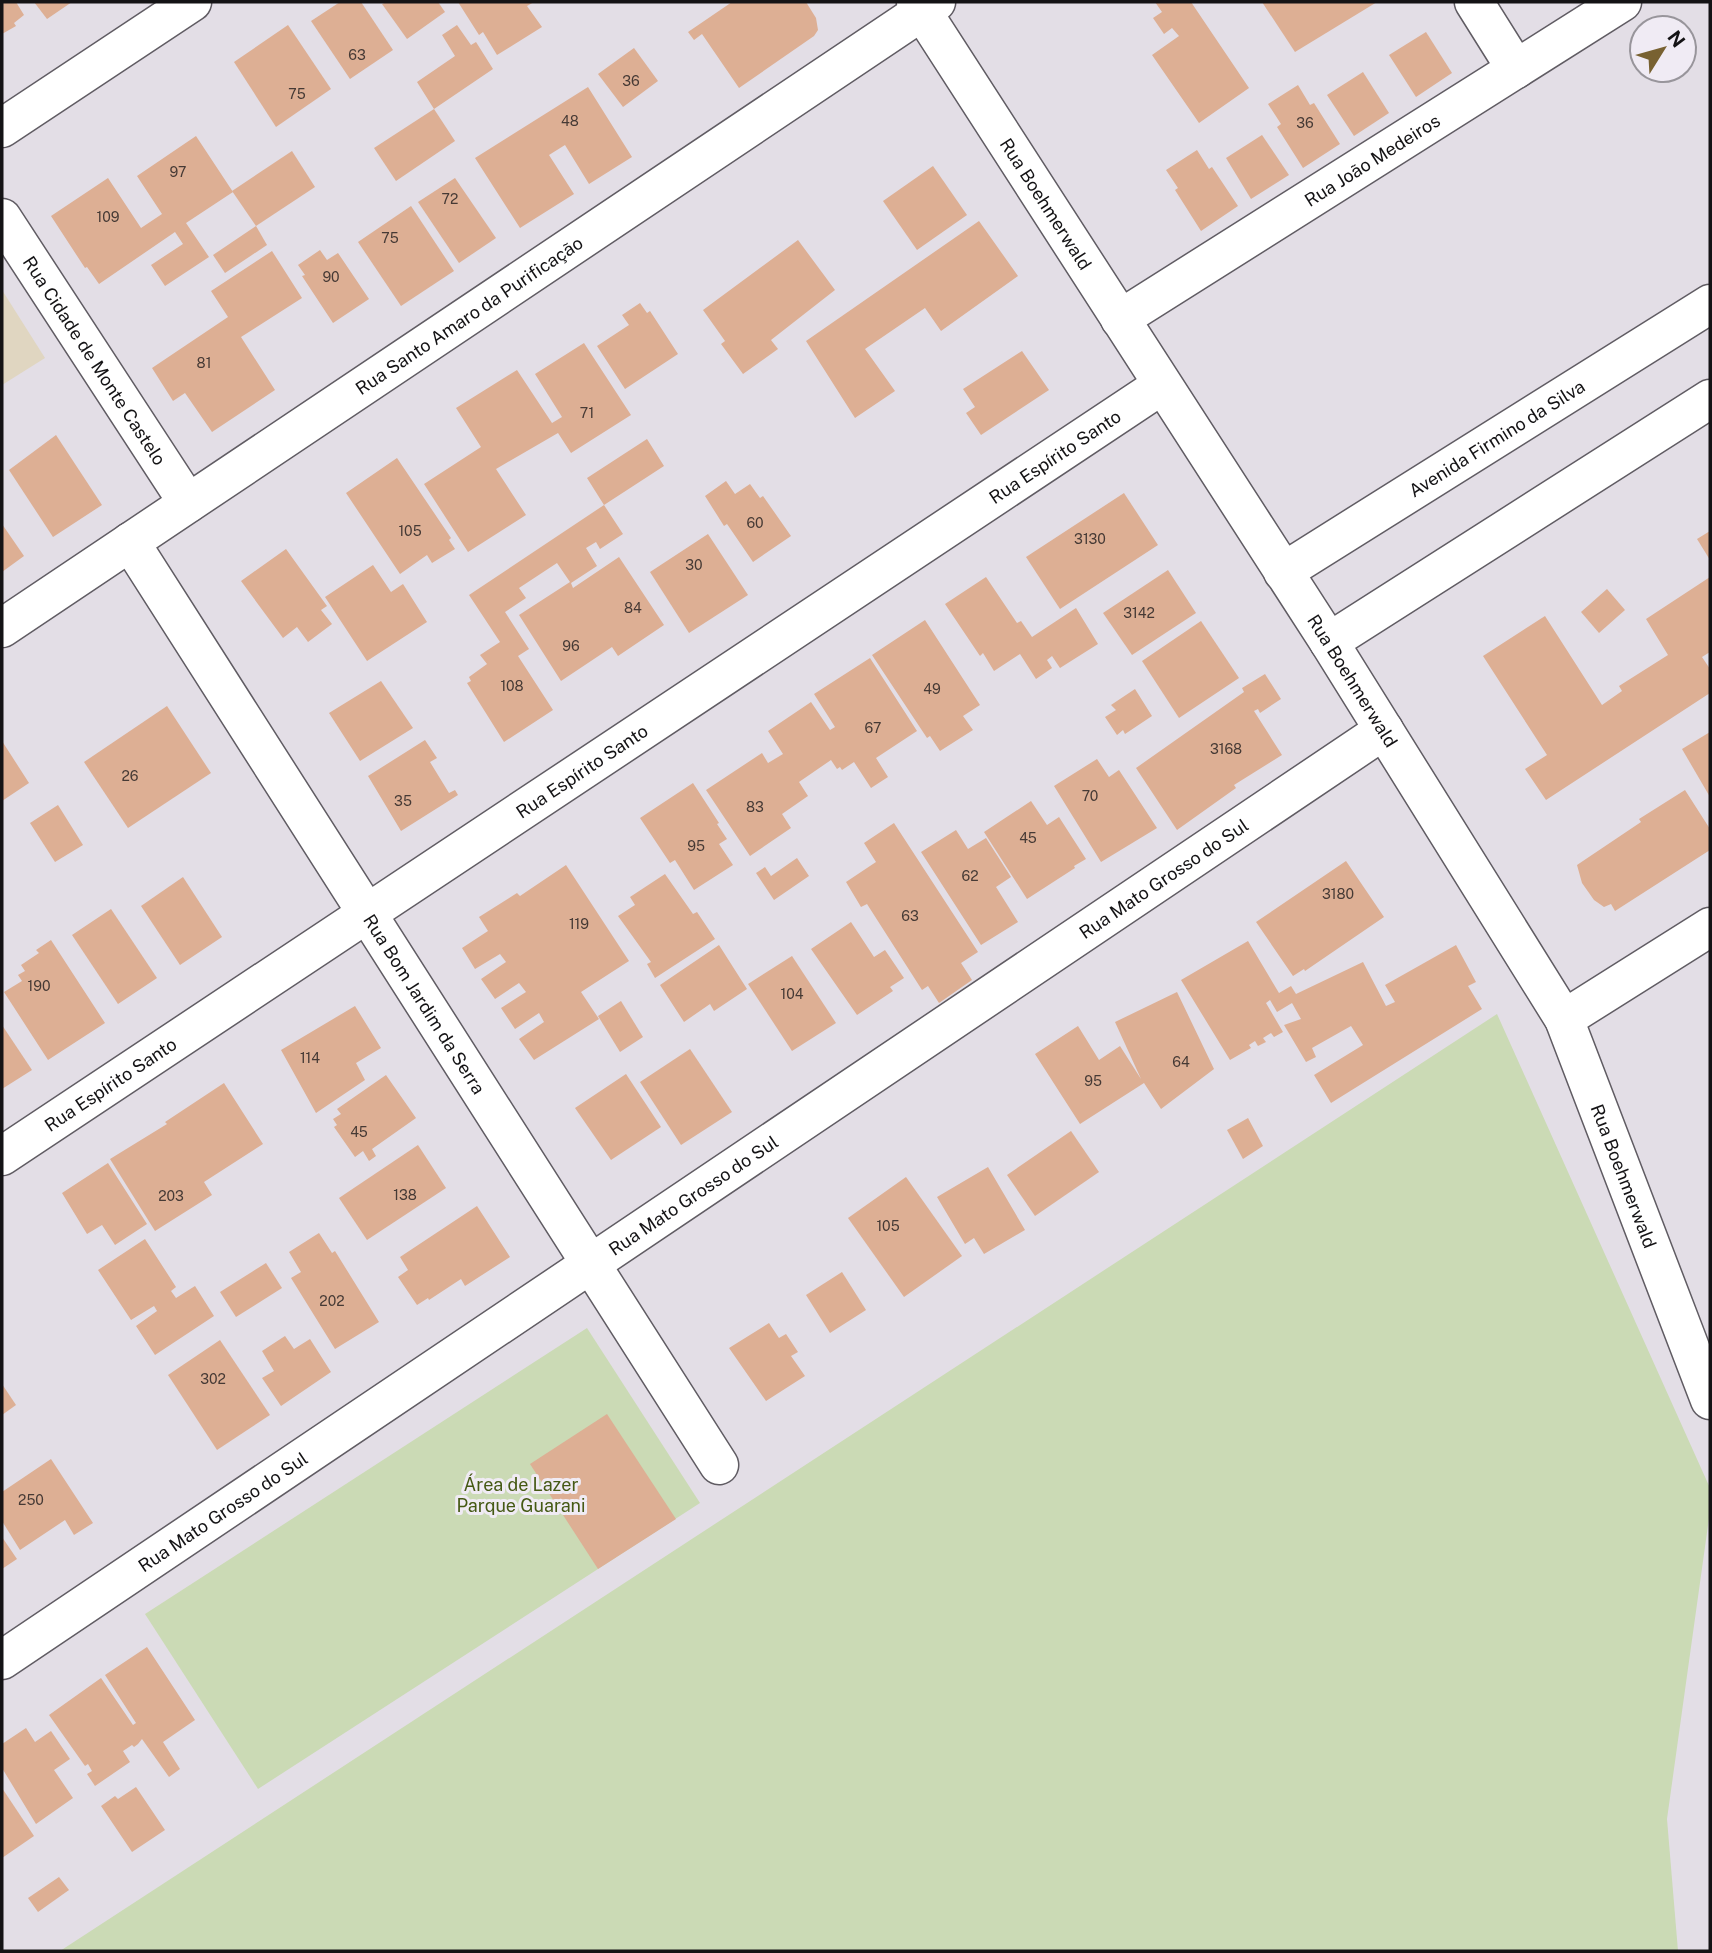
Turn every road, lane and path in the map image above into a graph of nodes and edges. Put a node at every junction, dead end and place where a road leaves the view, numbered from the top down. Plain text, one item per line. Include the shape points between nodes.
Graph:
1 (192, 2) edge
2 (1474, 2) edge
3 (1622, 2) edge
4 (925, 5) edge
5 (1516, 69) junction
6 (2, 128) edge
7 (2, 218) edge
8 (1710, 304) edge
9 (1120, 319) junction
10 (1162, 385) junction
11 (1710, 399) edge
12 (188, 503) junction
13 (130, 542) junction
14 (1283, 572) junction
15 (2, 628) edge
16 (1329, 642) junction
17 (1384, 730) junction
18 (367, 913) junction
19 (1710, 927) edge
20 (1564, 1019) junction
21 (2, 1156) edge
22 (591, 1264) junction
23 (1710, 1400) edge
24 (719, 1465) dead end
25 (2, 1660) edge

1 - 6 street
2 - 5 street
3 - 5 street, Rua João Medeiros
4 - 9 street, Rua Boehmerwald
4 - 12 street, Rua Santo Amaro da Purificação
5 - 9 street, Rua João Medeiros
7 - 12 street, Rua Cidade de Monte Castelo
8 - 14 street, Avenida Firmino da Silva
9 - 10 street, Rua Boehmerwald
10 - 14 street, Rua Boehmerwald
10 - 18 street, Rua Espírito Santo
11 - 16 street
12 - 13 street, Rua Santo Amaro da Purificação
13 - 15 street, Rua Santo Amaro da Purificação
13 - 18 street, Rua Bom Jardim da Serra
14 - 16 street, Rua Boehmerwald
16 - 17 street, Rua Boehmerwald
17 - 20 street, Rua Boehmerwald
17 - 22 street, Rua Mato Grosso do Sul
18 - 21 street, Rua Espírito Santo
18 - 22 street, Rua Bom Jardim da Serra
19 - 20 street
20 - 23 street, Rua Boehmerwald
22 - 24 street, Rua Bom Jardim da Serra
22 - 25 street, Rua Mato Grosso do Sul

